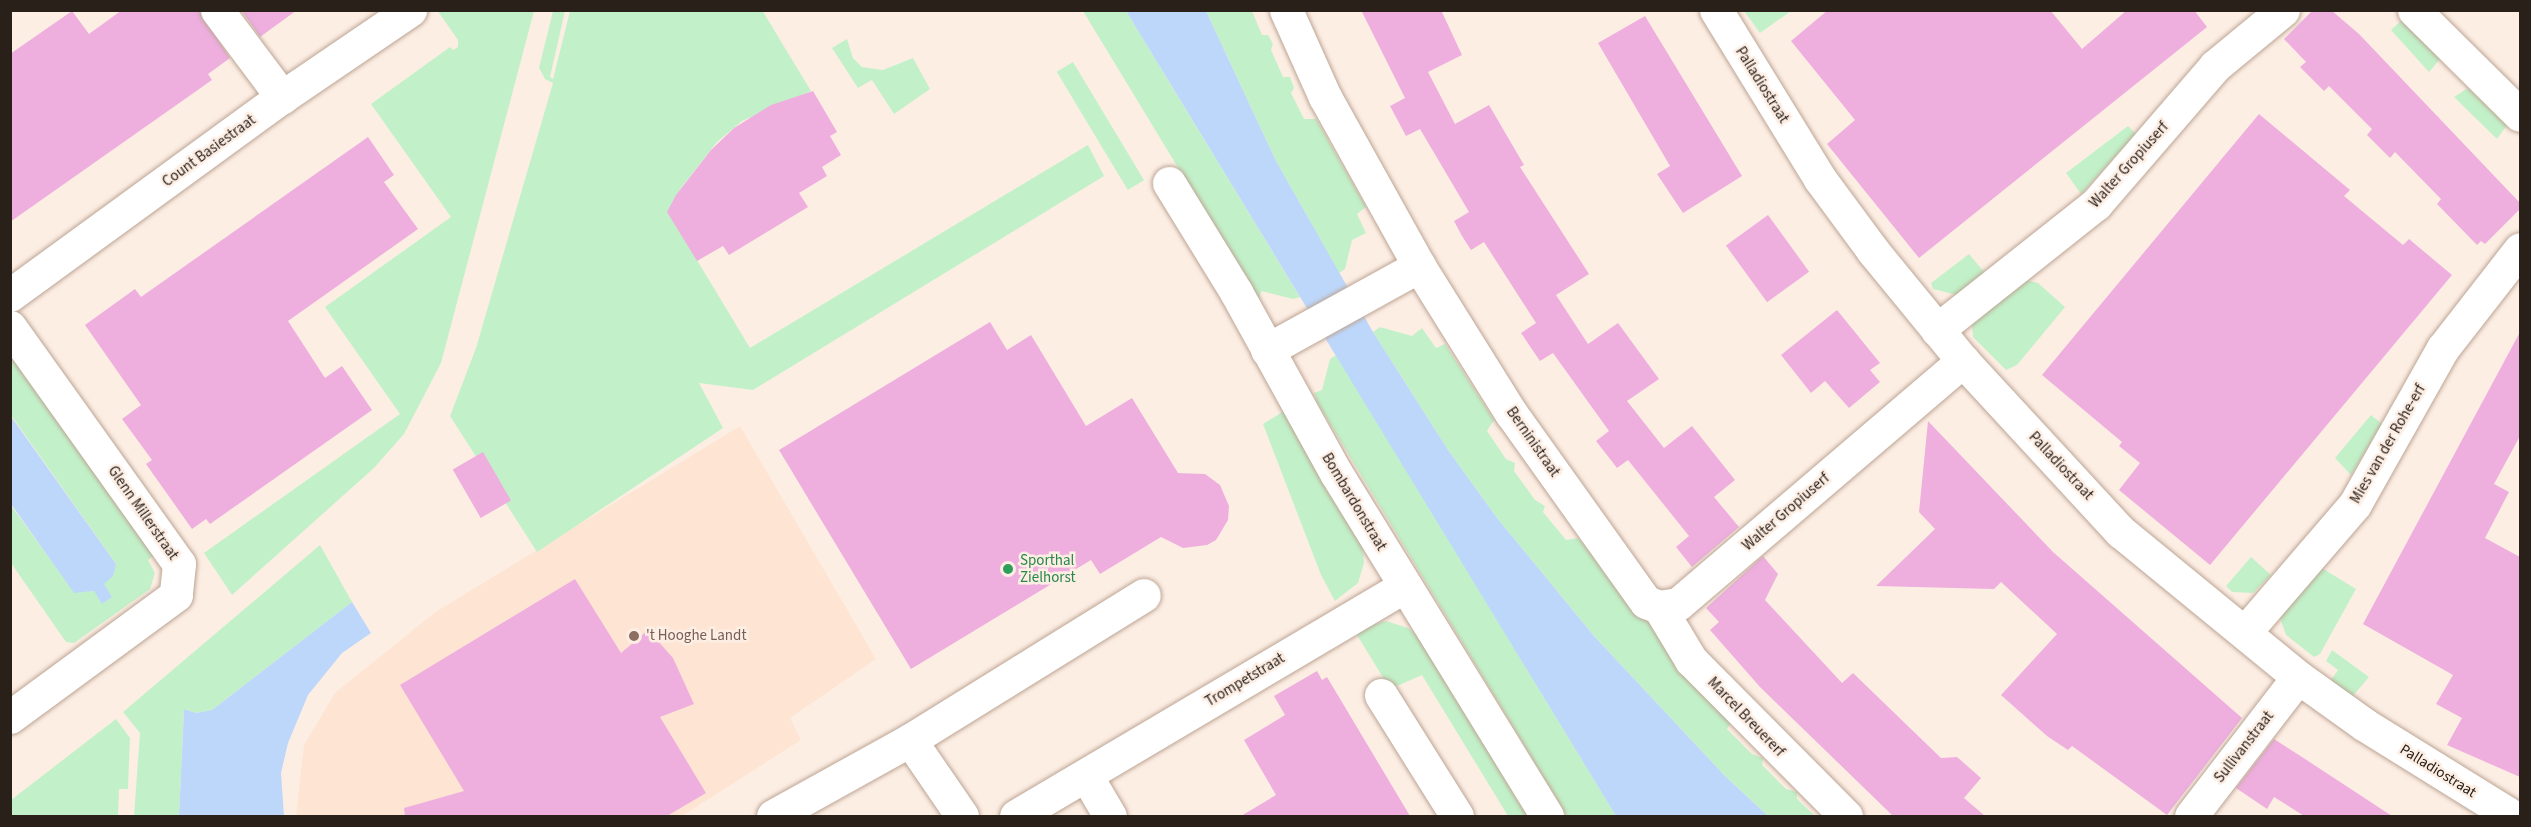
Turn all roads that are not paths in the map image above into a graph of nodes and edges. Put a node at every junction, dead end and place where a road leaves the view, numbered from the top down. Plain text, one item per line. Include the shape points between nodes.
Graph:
1 (217, 10) edge
2 (410, 10) edge
3 (1286, 10) edge
4 (1716, 10) edge
5 (2283, 10) edge
6 (2414, 10) edge
7 (282, 97) junction
8 (2520, 115) edge
9 (1169, 183) dead end
10 (2520, 249) edge
11 (1419, 266) junction
12 (10, 295) edge
13 (10, 327) edge
14 (1937, 330) junction
15 (1267, 350) junction
16 (1963, 361) junction
17 (1405, 586) junction
18 (1144, 595) dead end
19 (1659, 607) junction
20 (2246, 632) junction
21 (2298, 677) junction
22 (1381, 695) dead end
23 (10, 717) edge
24 (910, 740) junction
25 (1087, 777) junction
26 (774, 816) edge
27 (962, 816) edge
28 (1016, 816) edge
29 (1110, 816) edge
30 (1458, 816) edge
31 (1547, 816) edge
32 (1846, 816) edge
33 (2191, 816) edge
34 (2512, 816) edge

1 - 7 street
2 - 7 street, Count Basiestraat
3 - 11 street, Berninistraat via 1325,97
4 - 14 street, Palladiostraat via 1820,179
5 - 14 street, Walter Gropiuserf via 2215,66 2096,204
6 - 8 street
7 - 12 street, Count Basiestraat
9 - 15 street, Bombardonstraat
10 - 20 street, Mies van der Rohe-erf via 2444,348 2355,504
11 - 15 street
11 - 19 street, Berninistraat via 1511,413 1646,602
13 - 23 street, Glenn Millerstraat via 179,564 177,595
14 - 16 street, Palladiostraat
15 - 17 street, Bombardonstraat
16 - 19 street, Walter Gropiuserf via 1678,604
16 - 20 street, Palladiostraat via 2121,531
17 - 25 street, Trompetstraat
17 - 31 street, Bombardonstraat
18 - 24 street
19 - 32 street, Marcel Breuererf via 1691,660
20 - 21 street, Palladiostraat
21 - 33 street, Sullivanstraat
21 - 34 street, Palladiostraat via 2365,725
22 - 30 street
24 - 26 street
24 - 27 street
25 - 28 street, Trompetstraat
25 - 29 street

